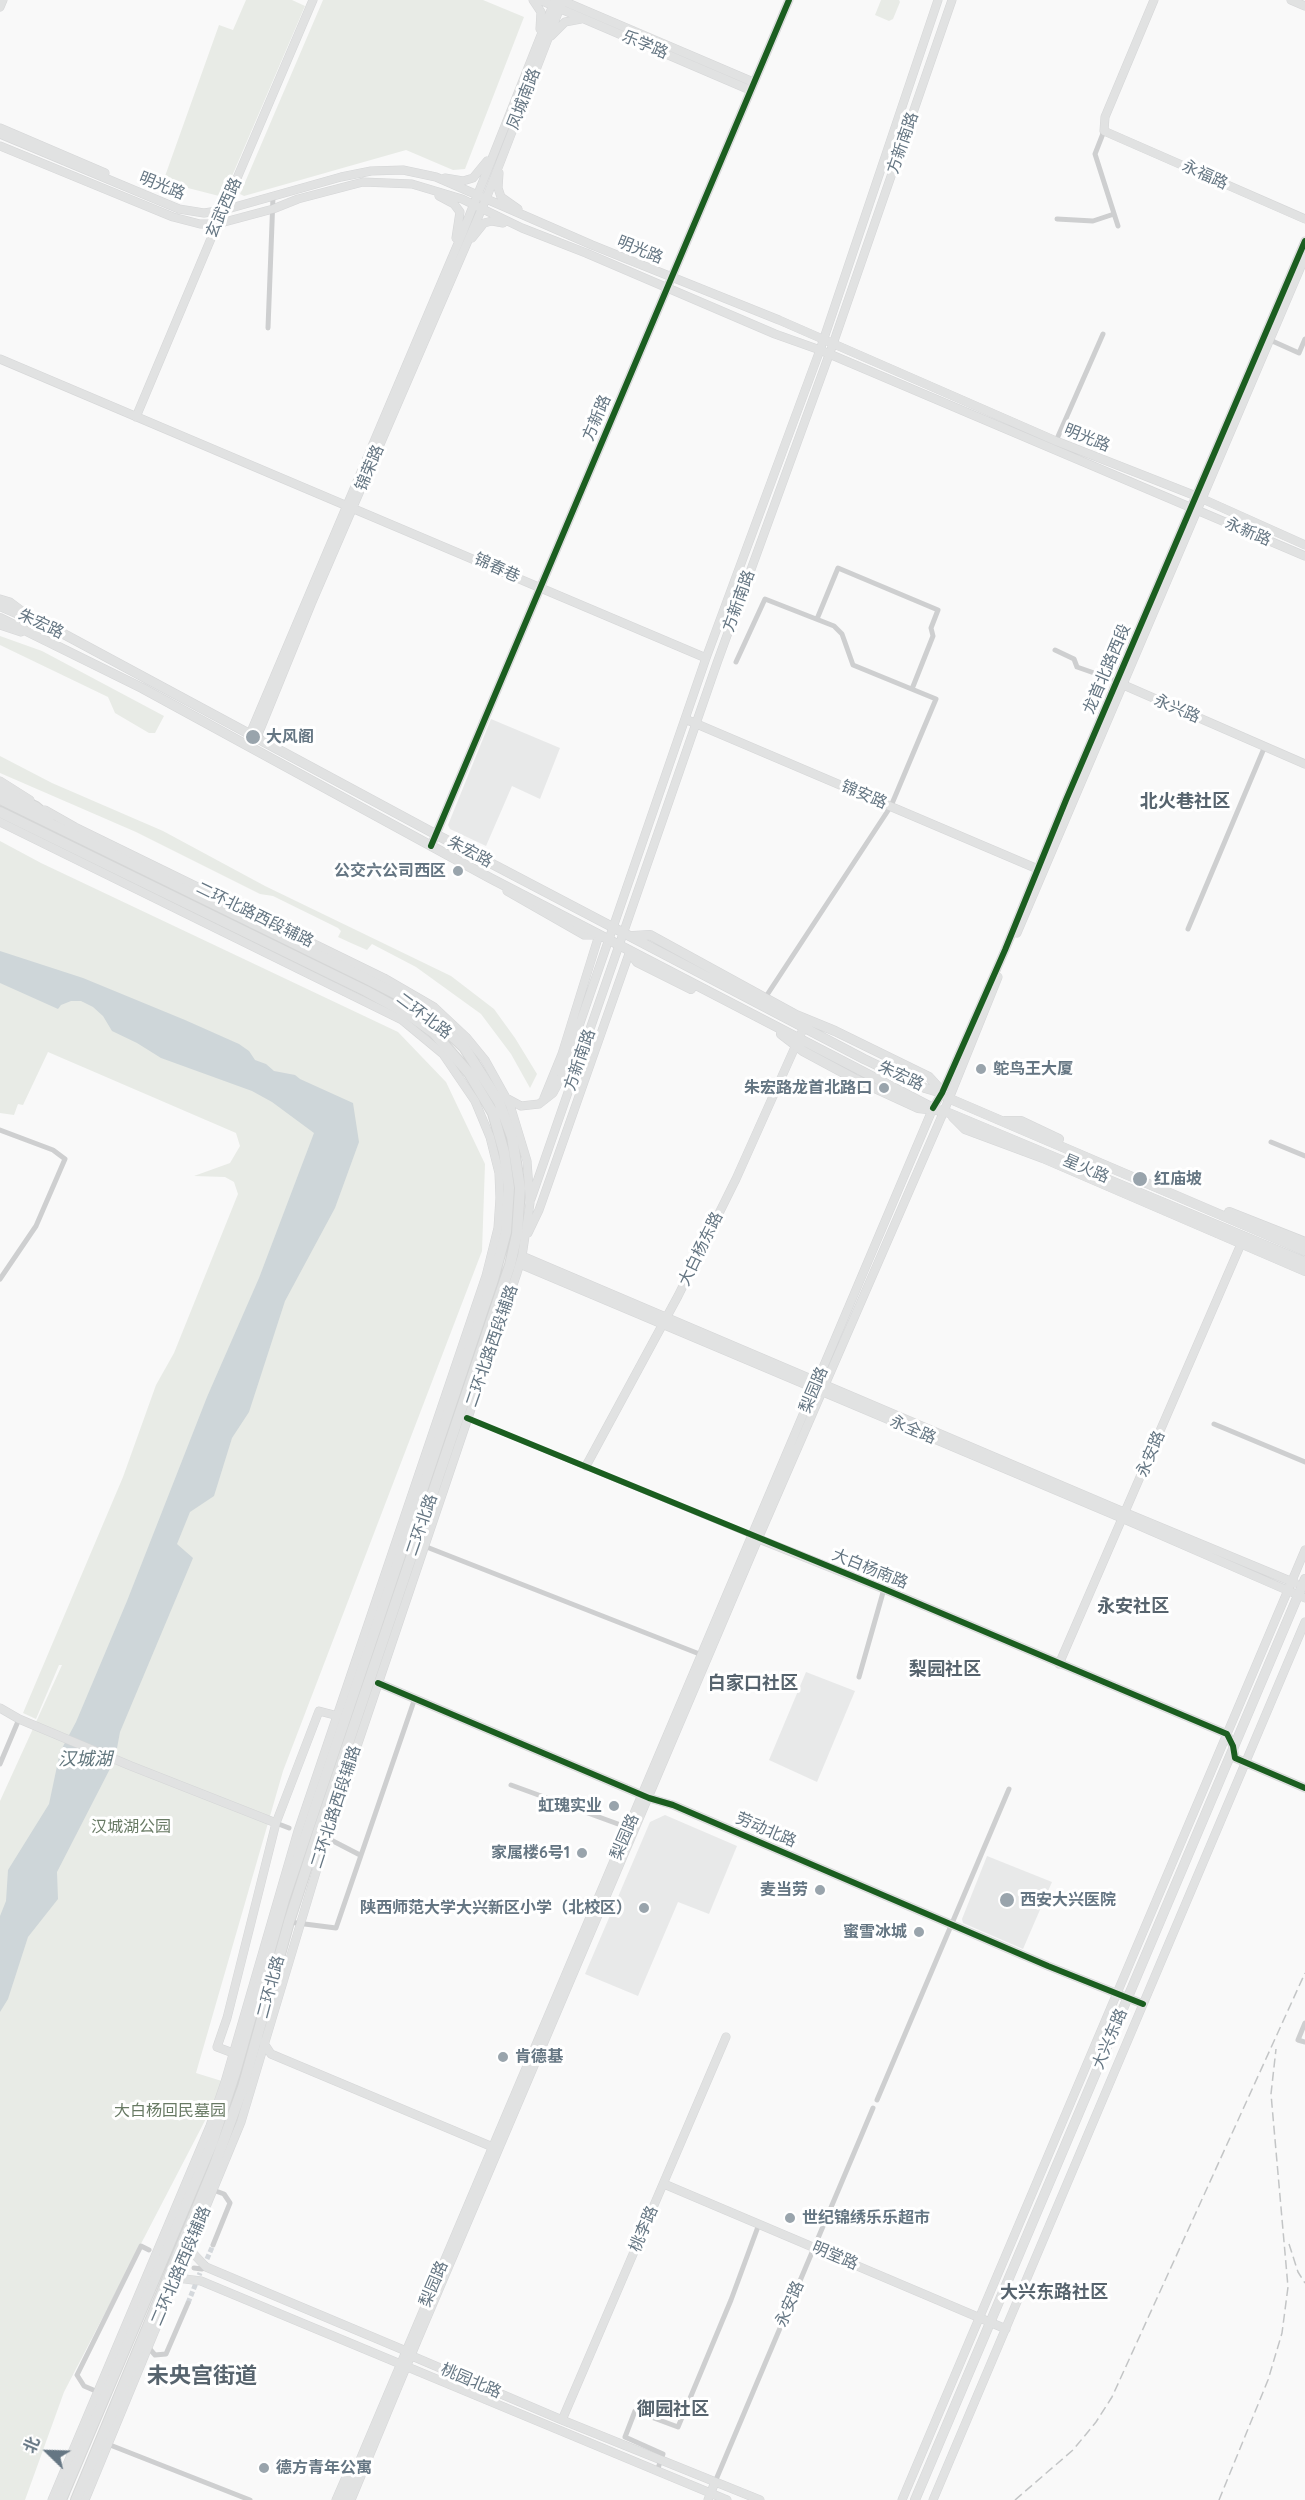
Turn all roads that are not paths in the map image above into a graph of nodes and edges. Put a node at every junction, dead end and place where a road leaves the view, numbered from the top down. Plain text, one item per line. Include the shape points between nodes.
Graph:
1 (3, 0) edge
2 (313, 0) edge
3 (533, 0) edge
4 (540, 0) edge
5 (578, 0) edge
6 (789, 0) edge
7 (938, 0) edge
8 (952, 0) edge
9 (1154, 0) edge
10 (1291, 0) edge
11 (559, 2) edge
12 (1305, 6) edge
13 (0, 7) edge
14 (590, 17) junction
15 (541, 46) junction
16 (752, 86) junction
17 (0, 128) edge
18 (1104, 131) junction
19 (0, 134) edge
20 (501, 136) junction
21 (0, 141) edge
22 (0, 146) edge
23 (502, 157) junction
24 (79, 171) junction
25 (436, 177) junction
26 (127, 186) junction
27 (424, 188) junction
28 (118, 193) junction
29 (273, 197) junction
30 (482, 197) junction
31 (478, 206) junction
32 (273, 209) junction
33 (224, 210) junction
34 (1114, 214) junction
35 (530, 216) junction
36 (1057, 219) dead end
37 (1305, 219) edge
38 (217, 224) junction
39 (1118, 226) dead end
40 (522, 228) junction
41 (1305, 241) edge
42 (1305, 257) edge
43 (455, 260) junction
44 (671, 277) junction
45 (667, 288) junction
46 (268, 328) dead end
47 (1103, 334) dead end
48 (1305, 339) edge
49 (822, 340) junction
50 (1270, 340) junction
51 (833, 344) junction
52 (820, 350) junction
53 (829, 356) junction
54 (0, 359) edge
55 (136, 417) junction
56 (1056, 441) junction
57 (1199, 498) junction
58 (350, 506) junction
59 (1194, 508) junction
60 (1305, 545) edge
61 (1305, 556) edge
62 (540, 588) junction
63 (0, 599) edge
64 (0, 606) edge
65 (0, 618) edge
66 (32, 619) junction
67 (817, 619) junction
68 (0, 625) edge
69 (39, 637) junction
70 (1055, 651) dead end
71 (706, 658) junction
72 (736, 662) dead end
73 (1119, 683) junction
74 (912, 689) junction
75 (685, 718) junction
76 (696, 723) junction
77 (253, 736) junction
78 (1265, 746) junction
79 (1305, 764) edge
80 (0, 781) edge
81 (0, 790) edge
82 (17, 791) junction
83 (0, 799) edge
84 (891, 806) junction
85 (36, 807) junction
86 (0, 812) edge
87 (0, 822) edge
88 (59, 823) junction
89 (437, 835) junction
90 (431, 846) junction
91 (1041, 870) junction
92 (612, 926) junction
93 (1188, 929) dead end
94 (629, 934) junction
95 (603, 938) junction
96 (620, 946) junction
97 (630, 951) junction
98 (765, 998) junction
99 (808, 1024) junction
100 (797, 1041) junction
101 (945, 1095) junction
102 (506, 1096) junction
103 (933, 1108) junction
104 (946, 1112) junction
105 (1002, 1120) junction
106 (0, 1130) edge
107 (1271, 1142) dead end
108 (1027, 1153) junction
109 (1055, 1156) junction
110 (1305, 1156) edge
111 (1099, 1179) junction
112 (530, 1203) junction
113 (1158, 1204) junction
114 (1213, 1210) junction
115 (1237, 1215) junction
116 (1206, 1227) junction
117 (1226, 1228) junction
118 (525, 1240) junction
119 (1305, 1242) edge
120 (1241, 1244) junction
121 (1305, 1251) edge
122 (521, 1260) junction
123 (1305, 1262) edge
124 (1305, 1271) edge
125 (0, 1279) edge
126 (664, 1321) junction
127 (820, 1386) junction
128 (467, 1418) junction
129 (1214, 1424) dead end
130 (1305, 1462) edge
131 (586, 1466) junction
132 (1125, 1516) junction
133 (755, 1538) junction
134 (424, 1546) junction
135 (1305, 1550) edge
136 (1292, 1581) junction
137 (884, 1589) junction
138 (1287, 1591) junction
139 (1303, 1591) edge
140 (1305, 1622) edge
141 (702, 1654) junction
142 (1059, 1664) junction
143 (859, 1677) dead end
144 (378, 1683) junction
145 (415, 1698) junction
146 (0, 1708) edge
147 (338, 1716) junction
148 (19, 1719) junction
149 (1227, 1734) junction
150 (1233, 1746) junction
151 (1235, 1758) junction
152 (1245, 1763) junction
153 (0, 1764) edge
154 (511, 1785) dead end
155 (1305, 1788) edge
156 (1009, 1789) dead end
157 (646, 1796) junction
158 (276, 1823) junction
159 (289, 1828) dead end
160 (629, 1828) junction
161 (331, 1840) dead end
162 (360, 1855) junction
163 (294, 1923) junction
164 (951, 1923) junction
165 (1116, 1993) junction
166 (1130, 1998) junction
167 (1143, 2004) junction
168 (1305, 2023) edge
169 (726, 2037) dead end
170 (261, 2041) junction
171 (1305, 2042) edge
172 (233, 2053) junction
173 (877, 2100) dead end
174 (873, 2108) dead end
175 (496, 2148) junction
176 (664, 2184) junction
177 (213, 2190) junction
178 (759, 2224) junction
179 (213, 2245) tunnel mouth
180 (814, 2247) junction
181 (189, 2249) junction
182 (149, 2250) dead end
183 (177, 2278) junction
184 (188, 2303) tunnel mouth
185 (980, 2318) junction
186 (992, 2323) junction
187 (1006, 2329) junction
188 (148, 2347) junction
189 (409, 2353) junction
190 (404, 2364) junction
191 (98, 2392) junction
192 (562, 2420) junction
193 (104, 2443) junction
194 (661, 2461) junction
195 (356, 2470) junction
196 (657, 2471) junction
197 (715, 2482) junction
198 (710, 2497) edge
199 (52, 2500) edge
200 (61, 2500) edge
201 (76, 2500) edge
202 (85, 2500) edge
203 (250, 2500) edge
204 (336, 2500) edge
205 (343, 2500) edge
206 (351, 2500) edge
207 (727, 2500) edge
208 (760, 2500) edge
209 (902, 2500) edge
210 (915, 2500) edge
211 (920, 2500) edge
212 (933, 2500) edge

1 - 13 main road
2 - 33 main road, 玄武西路
3 - 15 main road via 542,16
4 - 11 main road, 乐学路
5 - 14 main road
6 - 16 main road, 方新路
7 - 49 main road, 方新南路
8 - 51 main road, 方新南路
9 - 18 main road via 1105,117
10 - 12 main road
11 - 14 main road, 乐学路
11 - 15 main road, 凤城南路
14 - 15 main road via 565,22
14 - 16 main road, 乐学路
15 - 20 main road, 凤城南路
15 - 23 main road, 凤城南路
16 - 44 main road, 方新路
17 - 26 main road
18 - 34 street via 1095,154
18 - 37 main road, 永福路
19 - 24 main road, 明光路
20 - 25 main road via 473,178 463,181
20 - 30 main road, 凤城南路
21 - 24 main road, 明光路
22 - 28 main road, 明光路
23 - 30 main road, 凤城南路
23 - 35 main road via 500,193
24 - 26 main road, 明光路
24 - 28 main road, 明光路
25 - 29 main road, 明光路 via 403,170 377,171
25 - 30 main road, 明光路
26 - 33 main road, 明光路 via 179,209 204,213
27 - 31 main road, 明光路
27 - 32 main road, 明光路 via 363,182
27 - 43 main road via 454,204 460,212
28 - 38 main road, 明光路 via 173,217
29 - 32 street
29 - 33 main road, 明光路
30 - 31 main road, 锦荣路
30 - 35 main road, 明光路
31 - 40 main road, 明光路
31 - 43 main road, 锦荣路
32 - 38 main road, 明光路
32 - 46 street
33 - 38 main road, 玄武西路
34 - 36 street via 1093,221
34 - 39 street
35 - 44 main road, 明光路
38 - 55 main road, 玄武西路
40 - 43 main road via 495,221 484,223
40 - 45 main road, 明光路
41 - 57 main road, 龙首北路西段
42 - 50 main road, 龙首北路西段
43 - 58 main road, 锦荣路
44 - 45 main road, 方新路
44 - 49 main road, 明光路
45 - 52 main road, 明光路
45 - 62 main road, 方新路
47 - 56 street
48 - 50 street via 1299,353
49 - 51 main road, 明光路
49 - 52 main road, 方新南路
50 - 57 main road, 龙首北路西段
51 - 53 main road, 方新南路
51 - 56 main road, 明光路
52 - 53 main road, 明光路
52 - 71 main road, 方新南路
53 - 59 main road, 明光路
53 - 76 main road, 方新南路
54 - 55 main road
55 - 58 main road
56 - 57 main road, 明光路
57 - 59 main road, 龙首北路西段
57 - 60 main road, 永新路
58 - 62 main road, 锦春巷
58 - 77 main road, 锦荣路
59 - 61 main road, 永新路
59 - 73 main road, 龙首北路西段
62 - 71 main road, 锦春巷
62 - 89 main road, 方新路
63 - 66 main road
64 - 66 main road, 朱宏路
65 - 69 main road, 朱宏路
66 - 77 main road, 朱宏路
67 - 72 street via 765,599
67 - 74 street via 842,634 853,665
67 - 74 street via 838,568 938,610 931,628 933,636
68 - 69 main road, 朱宏路
69 - 90 main road, 朱宏路
70 - 73 street, 永兴路 via 1074,659 1077,667
71 - 75 main road, 方新南路
73 - 78 main road, 永兴路
73 - 91 main road, 龙首北路西段
74 - 84 street via 936,699
75 - 76 main road, 锦安路
75 - 92 main road, 方新南路
76 - 84 main road, 锦安路
76 - 94 main road, 方新南路
77 - 89 main road, 朱宏路
78 - 79 main road, 永兴路
78 - 93 street
80 - 82 main road, 二环北路西段辅路
81 - 85 highway
82 - 85 main road
82 - 88 main road, 二环北路西段辅路
83 - 88 highway, 二环北路
84 - 91 main road, 锦安路
84 - 98 street
85 - 88 highway
86 - 200 highway, 二环北路 via 408,1014 441,1040 469,1073 493,1113 509,1188 506,1232 493,1280 284,1900 212,2143
87 - 147 main road, 二环北路西段辅路 via 402,1020 443,1054 484,1118 499,1173 498,1228 486,1276
88 - 102 main road, 二环北路西段辅路 via 420,998 467,1038
88 - 163 highway, 二环北路 via 400,996 435,1020 464,1047 490,1086 506,1119 517,1157 520,1188 510,1265
89 - 90 main road, 方新路
89 - 92 main road, 朱宏路
90 - 95 main road, 朱宏路
91 - 101 main road, 龙首北路西段
92 - 94 main road, 朱宏路
92 - 95 main road, 方新南路
94 - 96 main road, 方新南路
94 - 98 main road via 650,935
94 - 99 main road, 朱宏路 via 786,1017
95 - 96 main road, 朱宏路
95 - 102 main road, 方新南路 via 543,1099 534,1105 515,1104
96 - 97 main road, 朱宏路
96 - 112 main road, 方新南路
97 - 100 main road, 朱宏路
97 - 118 main road
98 - 99 main road
99 - 100 main road, 大白杨东路
99 - 101 main road, 朱宏路
100 - 103 main road, 朱宏路
100 - 126 main road, 大白杨东路 via 736,1179
101 - 103 main road, 龙首北路西段
101 - 104 main road, 龙首北路西段
101 - 105 main road, 星火路
102 - 112 main road, 二环北路西段辅路 via 527,1161
103 - 104 main road, 星火路
103 - 127 main road, 梨园路
104 - 108 main road via 965,1129
104 - 109 main road, 星火路
104 - 127 main road, 梨园路
105 - 114 main road, 星火路
105 - 115 main road via 1021,1120
106 - 125 street via 53,1150 65,1159 36,1226
107 - 110 street
108 - 109 main road
108 - 111 main road
109 - 111 main road, 星火路
111 - 113 main road, 星火路
112 - 118 main road, 二环北路西段辅路
113 - 116 main road
113 - 117 main road, 星火路
114 - 115 main road
114 - 121 main road, 星火路
115 - 119 main road
116 - 117 main road
116 - 120 main road
117 - 123 main road, 星火路
118 - 122 main road, 二环北路西段辅路
120 - 124 main road
120 - 132 main road, 永安路
122 - 126 main road, 永全路
122 - 128 main road, 二环北路西段辅路
126 - 127 main road, 永全路
126 - 131 main road, 大白杨东路
127 - 132 main road, 永全路
127 - 133 main road, 梨园路
128 - 131 street, 大白杨南路
128 - 134 main road, 二环北路西段辅路
129 - 130 street
131 - 133 street, 大白杨南路
132 - 136 main road, 永全路
132 - 138 main road, 永全路
132 - 142 main road, 永安路
133 - 137 main road, 大白杨南路
133 - 141 main road, 梨园路
133 - 157 main road, 梨园路
134 - 141 street
134 - 144 main road, 二环北路西段辅路
135 - 136 main road
136 - 138 main road
136 - 139 main road, 永全路
137 - 142 main road, 大白杨南路
137 - 143 street
138 - 139 main road, 永全路
138 - 149 main road
139 - 150 main road, 大兴东路
139 - 151 main road, 大兴东路
140 - 152 main road
141 - 157 main road, 梨园路
142 - 149 main road, 大白杨南路
144 - 145 main road, 劳动北路
144 - 163 main road, 二环北路西段辅路
145 - 157 main road, 劳动北路
145 - 162 street
146 - 148 main road
147 - 158 main road via 319,1711
147 - 172 main road, 二环北路西段辅路 via 297,1831
148 - 153 street
148 - 158 main road
149 - 150 main road
149 - 165 main road
150 - 151 main road
150 - 166 main road, 大兴东路
151 - 152 main road
151 - 166 main road, 大兴东路
152 - 155 main road
152 - 167 main road
154 - 160 street
156 - 164 street
157 - 160 main road, 梨园路
157 - 164 main road, 劳动北路
157 - 175 main road, 梨园路
158 - 159 street
158 - 172 main road via 217,2048
160 - 175 main road, 梨园路
161 - 162 street
162 - 163 street via 336,1928
163 - 170 highway, 二环北路
164 - 165 main road, 劳动北路
164 - 173 street
165 - 166 main road, 劳动北路
165 - 185 main road
166 - 167 main road, 劳动北路
166 - 186 main road, 大兴东路
167 - 187 main road
168 - 171 street via 1298,2040
169 - 176 main road, 桃李路
170 - 175 main road via 271,2054
170 - 177 main road, 二环北路西段辅路 via 241,2122
170 - 193 highway, 二环北路
172 - 191 main road, 二环北路西段辅路 via 210,2126
174 - 180 street, 永安路
175 - 189 main road, 梨园路
176 - 178 main road, 明堂路
176 - 192 main road, 桃李路
177 - 179 street via 224,2194 231,2203
177 - 181 main road, 二环北路西段辅路
178 - 180 main road, 明堂路
178 - 194 street via 678,2427 635,2412 625,2437 663,2454
180 - 185 main road, 明堂路
180 - 197 street, 永安路
181 - 183 main road, 二环北路西段辅路
181 - 189 main road, 桃园北路 via 206,2267
182 - 191 street via 141,2246 77,2375 84,2386
183 - 188 main road, 二环北路西段辅路
183 - 190 main road, 桃园北路 via 201,2281
184 - 188 street via 166,2354 155,2355
185 - 186 main road, 明堂路
185 - 209 main road
186 - 187 main road, 明堂路
186 - 210 main road, 大兴东路
186 - 211 main road, 大兴东路
187 - 212 main road
188 - 193 main road, 二环北路西段辅路
189 - 190 main road, 梨园路
189 - 192 main road, 桃园北路
190 - 195 main road, 梨园路
190 - 196 main road, 桃园北路
190 - 206 main road, 梨园路
191 - 199 main road, 二环北路西段辅路
192 - 194 main road, 桃园北路
193 - 201 highway, 二环北路
193 - 202 main road, 二环北路西段辅路
193 - 203 street
194 - 196 street
194 - 197 main road, 桃园北路
195 - 204 main road via 346,2477
195 - 205 main road, 梨园路
196 - 198 main road, 桃园北路
197 - 198 main road, 永安路
197 - 208 main road, 桃园北路
198 - 207 main road, 桃园北路

